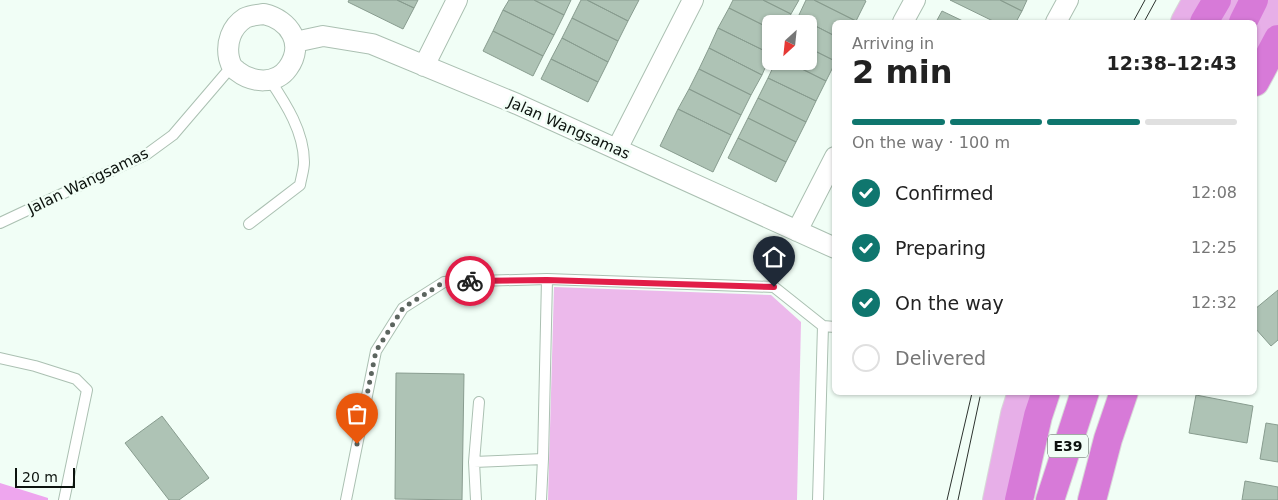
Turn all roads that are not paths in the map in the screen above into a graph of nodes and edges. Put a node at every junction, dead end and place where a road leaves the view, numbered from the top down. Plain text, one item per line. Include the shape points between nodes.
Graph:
1 (457, 0) edge
2 (692, 0) edge
3 (915, 0) edge
4 (1068, 0) edge
5 (1197, 0) edge
6 (1216, 0) edge
7 (1235, 0) edge
8 (1254, 0) edge
9 (1278, 6) edge
10 (262, 7) edge
11 (904, 20) edge
12 (1057, 20) edge
13 (1186, 20) edge
14 (1205, 20) edge
15 (1224, 20) edge
16 (1244, 20) edge
17 (1278, 40) edge
18 (295, 42) junction
19 (1257, 48) edge
20 (232, 66) junction
21 (424, 66) junction
22 (1257, 78) edge
23 (270, 80) junction
24 (617, 149) junction
25 (832, 163) edge
26 (0, 223) edge
27 (249, 224) dead end
28 (798, 231) junction
29 (832, 247) edge
30 (547, 280) junction
31 (823, 326) junction
32 (832, 327) edge
33 (0, 358) edge
34 (1021, 395) edge
35 (1045, 395) edge
36 (1055, 395) edge
37 (1084, 395) edge
38 (1123, 395) edge
39 (1131, 395) edge
40 (479, 402) dead end
41 (543, 459) junction
42 (474, 462) junction
43 (1101, 496) edge
44 (64, 500) edge
45 (346, 500) edge
46 (476, 500) edge
47 (541, 500) edge
48 (818, 500) edge
49 (997, 500) edge
50 (1019, 500) edge
51 (1030, 500) edge
52 (1050, 500) edge

1 - 21 street
2 - 24 street
3 - 11 street
4 - 12 street
5 - 13 main road
6 - 14 highway
7 - 15 main road
8 - 16 highway
9 - 19 main road
10 - 18 street via 288,26
10 - 20 street via 236,26 230,36 228,48
17 - 22 highway
18 - 21 street, Jalan Wangsamas via 323,36 372,44
18 - 23 street via 290,66
20 - 23 street via 244,76 260,82
20 - 26 lane, Jalan Wangsamas via 174,135 147,154
21 - 24 street, Jalan Wangsamas
23 - 27 lane via 295,123 304,163 300,185
24 - 28 street, Jalan Wangsamas
25 - 28 street
28 - 29 street, Jalan Wangsamas
30 - 31 lane via 774,287
30 - 41 lane
30 - 45 lane via 444,282 403,308 376,351
31 - 32 lane
31 - 48 lane
33 - 44 lane via 76,379 87,390
34 - 49 main road
35 - 50 highway, E39
36 - 51 main road via 1034,465
37 - 52 highway, E39
38 - 43 highway, E39 via 1108,439
39 - 43 main road
40 - 42 lane
41 - 42 lane
41 - 47 lane
42 - 46 lane

